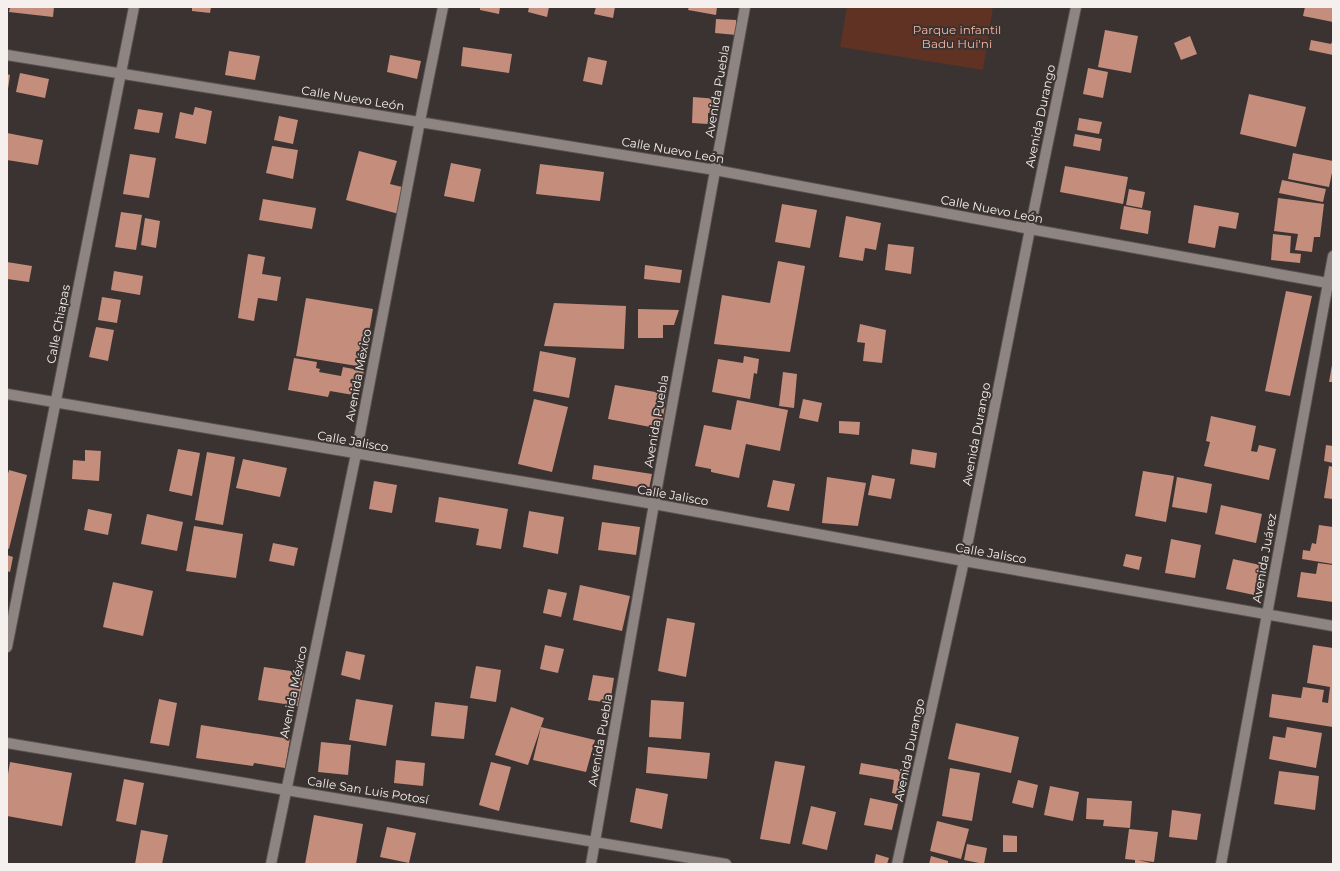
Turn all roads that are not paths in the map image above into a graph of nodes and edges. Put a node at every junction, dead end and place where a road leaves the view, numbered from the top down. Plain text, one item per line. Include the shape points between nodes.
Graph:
1 (134, 7) edge
2 (443, 7) edge
3 (745, 7) edge
4 (1076, 7) edge
5 (7, 55) edge
6 (121, 73) junction
7 (420, 122) junction
8 (715, 170) junction
9 (1030, 229) junction
10 (1333, 256) edge
11 (1331, 283) edge
12 (7, 394) edge
13 (55, 402) junction
14 (356, 454) junction
15 (654, 504) junction
16 (964, 562) junction
17 (1267, 614) junction
18 (1333, 626) edge
19 (7, 647) edge
20 (7, 743) edge
21 (286, 790) junction
22 (595, 841) junction
23 (271, 864) edge
24 (591, 864) edge
25 (726, 864) edge
26 (897, 864) edge
27 (1220, 864) edge

1 - 6 street, Calle Chiapas
2 - 7 street, Avenida México
3 - 8 street, Avenida Puebla
4 - 9 street, Avenida Durango
5 - 6 street, Calle Nuevo León
6 - 7 street, Calle Nuevo León
6 - 13 street, Calle Chiapas
7 - 8 street, Calle Nuevo León
7 - 14 street, Avenida México
8 - 9 street, Calle Nuevo León
8 - 15 street, Avenida Puebla
9 - 11 street, Calle Nuevo León
9 - 16 street, Avenida Durango
10 - 11 street, Avenida Juárez
11 - 17 street, Avenida Juárez
12 - 13 street, Calle Jalisco
13 - 14 street, Calle Jalisco
13 - 19 street, Calle Chiapas
14 - 15 street, Calle Jalisco
14 - 21 street, Avenida México
15 - 16 street, Calle Jalisco
15 - 22 street, Avenida Puebla
16 - 17 street, Calle Jalisco
16 - 26 street, Avenida Durango
17 - 18 street, Calle Jalisco
17 - 27 street, Avenida Juárez
20 - 21 street, Calle San Luis Potosí
21 - 22 street, Calle San Luis Potosí
21 - 23 street, Avenida México
22 - 24 street, Avenida Puebla
22 - 25 street, Calle San Luis Potosí

